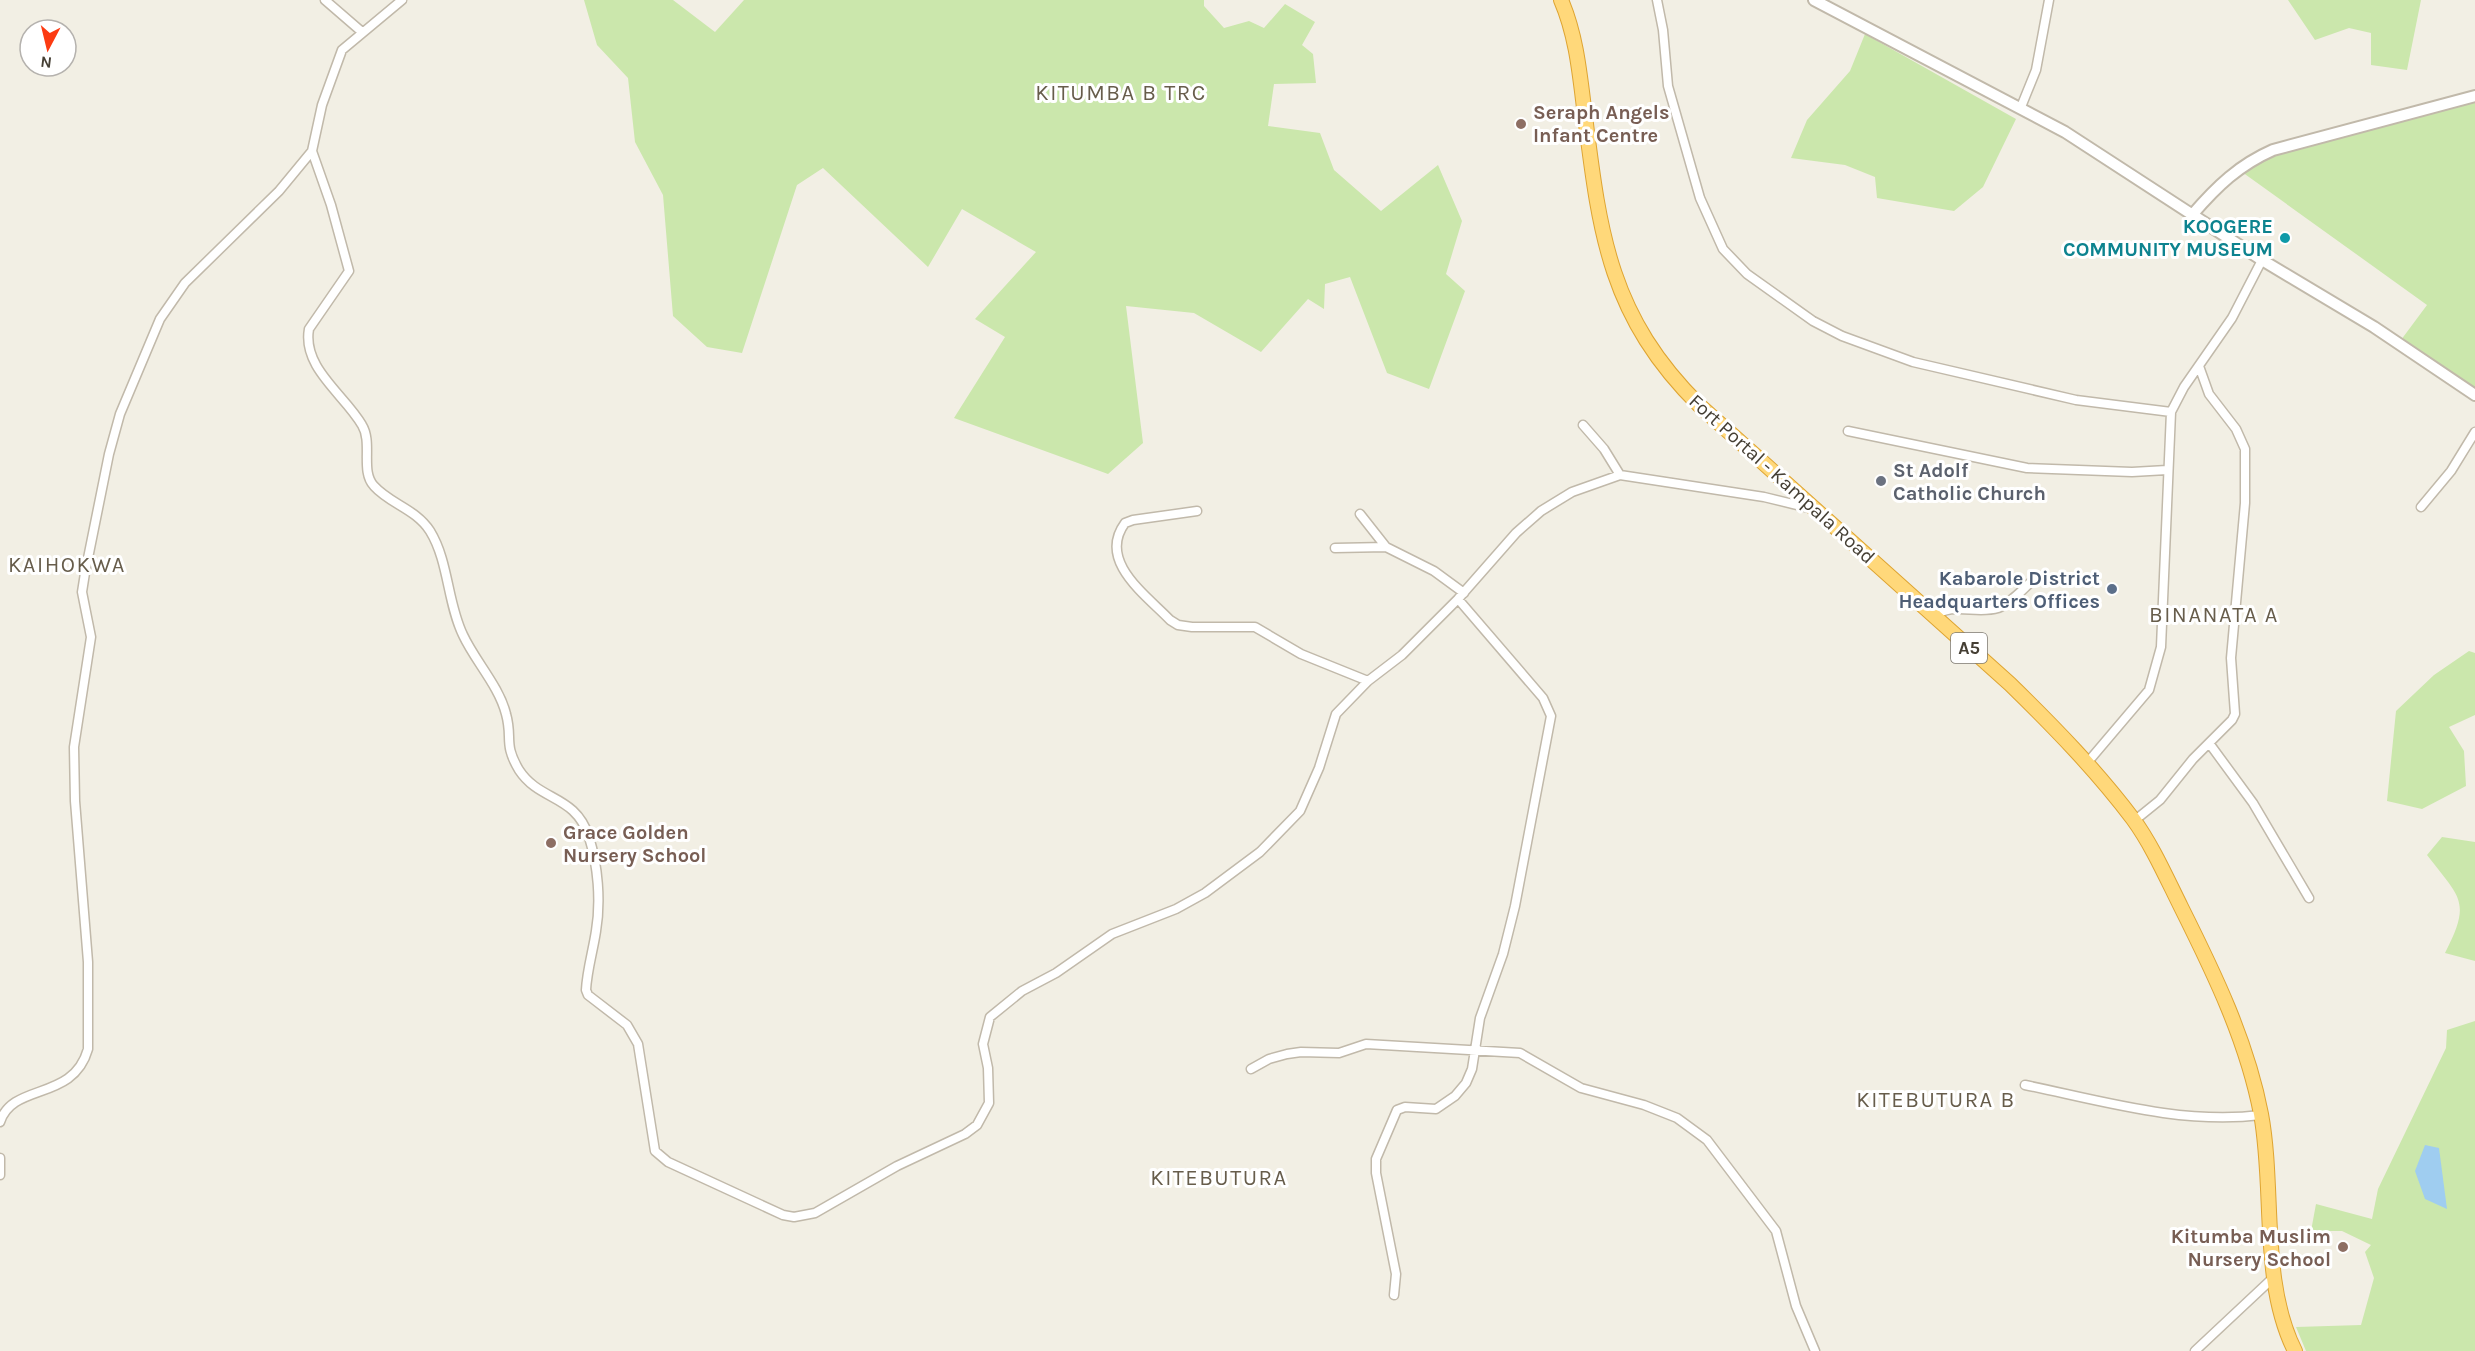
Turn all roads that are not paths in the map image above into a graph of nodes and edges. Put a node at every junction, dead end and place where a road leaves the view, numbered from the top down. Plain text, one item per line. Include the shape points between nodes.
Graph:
1 (325, 0) edge
2 (402, 0) edge
3 (1561, 0) edge
4 (1657, 0) edge
5 (1814, 0) edge
6 (2049, 0) edge
7 (362, 32) junction
8 (2475, 96) edge
9 (2021, 107) junction
10 (312, 151) junction
11 (2192, 215) junction
12 (2262, 260) junction
13 (2199, 366) junction
14 (2475, 395) edge
15 (2171, 412) junction
16 (1583, 425) dead end
17 (1848, 431) dead end
18 (2475, 432) edge
19 (2167, 470) junction
20 (1620, 475) junction
21 (2421, 507) dead end
22 (1815, 509) junction
23 (1197, 511) dead end
24 (1360, 514) dead end
25 (1386, 547) junction
26 (1335, 548) dead end
27 (2032, 581) dead end
28 (1461, 596) junction
29 (1933, 617) junction
30 (1368, 681) junction
31 (2209, 742) junction
32 (2087, 764) junction
33 (2134, 820) junction
34 (2309, 898) dead end
35 (1477, 1049) junction
36 (1251, 1069) dead end
37 (2025, 1085) dead end
38 (2261, 1115) junction
39 (0, 1122) edge
40 (0, 1158) edge
41 (0, 1175) edge
42 (2274, 1276) junction
43 (1394, 1295) dead end
44 (1815, 1351) edge
45 (2195, 1351) edge
46 (2295, 1351) edge

1 - 7 street
2 - 7 street
3 - 22 highway, Fort Portal - Kampala Road / A5 via 1576,48 1599,224 1613,274 1635,322 1682,388
4 - 15 street via 1668,86 1700,198 1723,249 1747,274 1813,321 1914,362 2076,400
5 - 9 street
6 - 9 street via 2036,70
7 - 10 street via 342,50 336,63
8 - 11 street via 2273,150 2233,172
9 - 11 street via 2113,161
10 - 30 street via 349,271 309,329 310,353 363,425 372,484 405,506 430,531 462,633 507,715 508,751 540,790 569,805 582,818 596,864 597,895 586,990 627,1025 638,1044 652,1141 657,1155 668,1162 794,1217 815,1213 897,1166 965,1134 977,1125 988,1103 983,1044 990,1017 1022,991 1112,934 1176,909 1217,886 1260,852 1300,811 1336,714
10 - 39 street via 279,191 211,256 169,304 120,414 82,592 91,637 74,747 88,962 88,1049 85,1062 65,1083 24,1097 9,1107
11 - 12 street
12 - 13 street via 2232,318
12 - 14 street via 2374,327
13 - 15 street
13 - 31 street via 2209,394 2236,429 2245,449 2246,503 2231,658 2235,714
15 - 19 street
16 - 20 street
17 - 19 street via 2027,468
18 - 21 street via 2451,471
19 - 32 street via 2162,647 2155,675 2141,702
20 - 22 street via 1764,496
20 - 28 street via 1572,492 1541,511 1516,533
22 - 29 highway, Fort Portal - Kampala Road / A5
23 - 30 street via 1125,523 1118,535 1116,550 1122,569 1170,620 1192,627 1255,627 1301,654
24 - 25 street
25 - 26 street
25 - 28 street via 1434,571
27 - 29 street via 1996,608 1946,608
28 - 30 street via 1402,655
28 - 35 street via 1543,698 1551,716 1515,906 1480,1018
29 - 32 highway, Fort Portal - Kampala Road / A5 via 2010,684
31 - 33 street via 2160,800
31 - 34 street via 2253,803
32 - 33 highway, Fort Portal - Kampala Road / A5
33 - 38 highway, Fort Portal - Kampala Road / A5 via 2224,998 2251,1072
35 - 36 street via 1366,1044 1339,1053 1287,1054
35 - 43 street via 1466,1083 1455,1096 1436,1108 1397,1110 1376,1159 1396,1274
35 - 44 street via 1520,1053 1581,1088 1677,1118 1707,1140 1776,1231 1796,1306
37 - 38 street via 2173,1113 2211,1117
38 - 42 highway, Fort Portal - Kampala Road / A5
40 - 41 street
42 - 45 street
42 - 46 highway, Fort Portal - Kampala Road / A5

